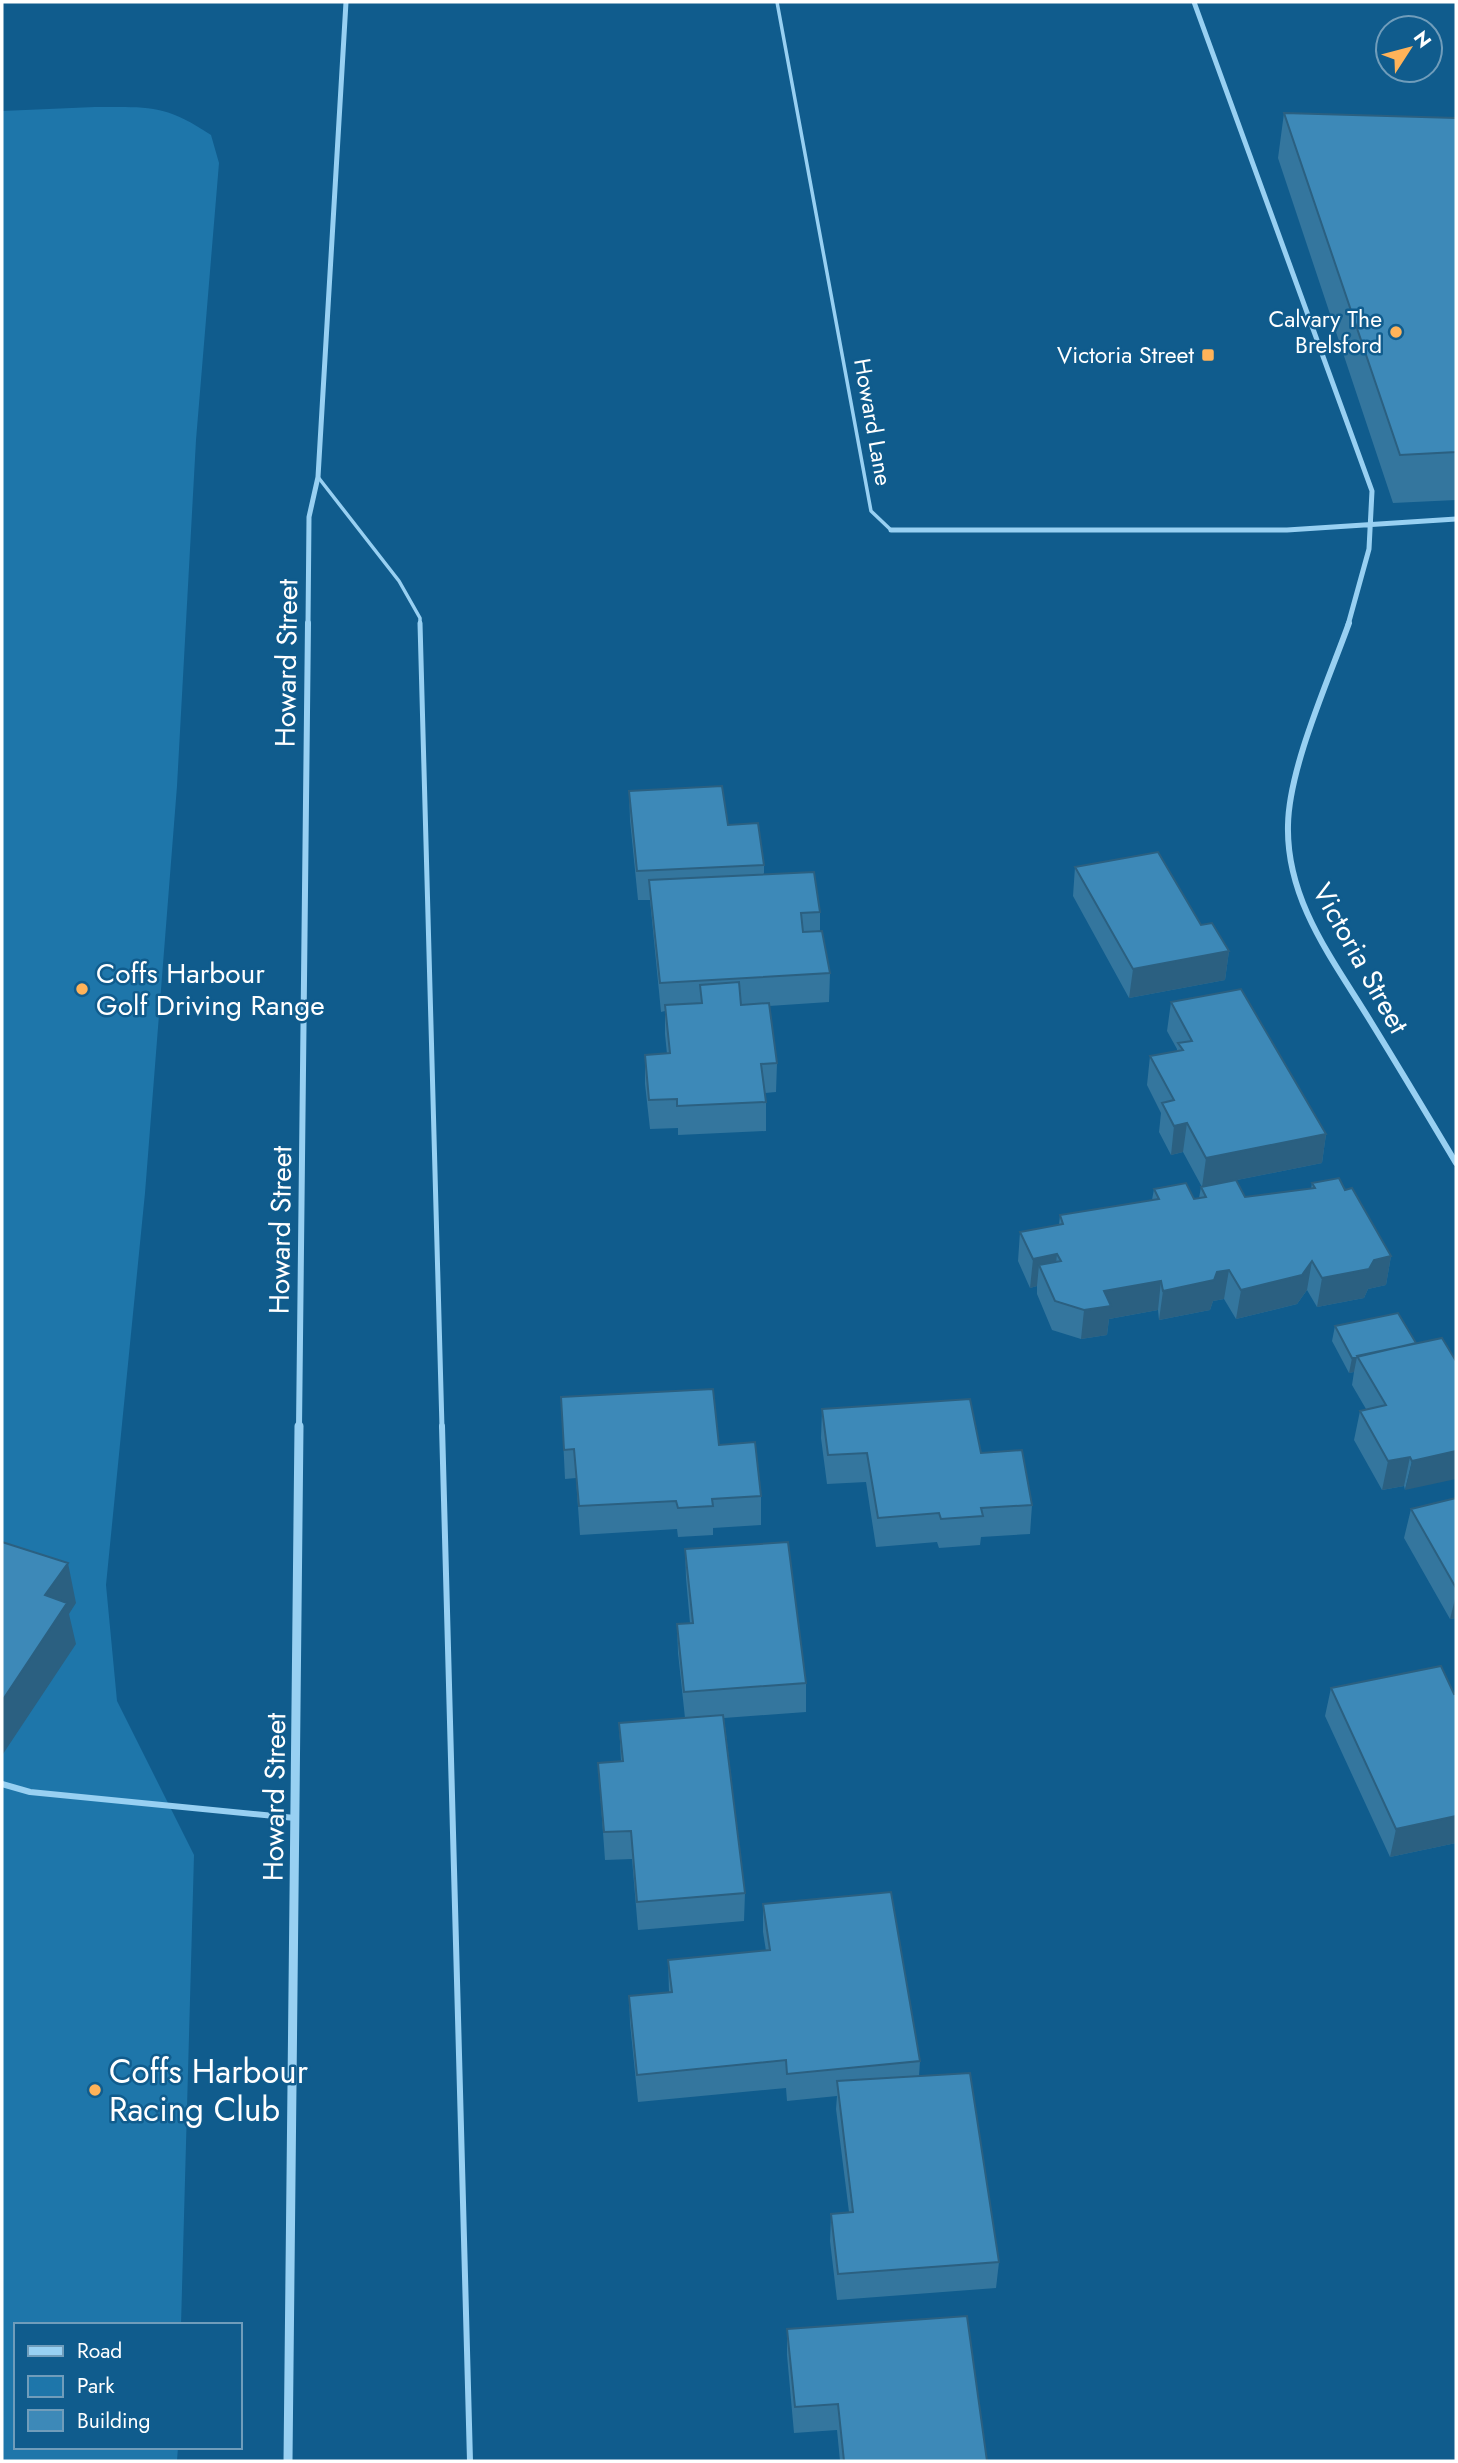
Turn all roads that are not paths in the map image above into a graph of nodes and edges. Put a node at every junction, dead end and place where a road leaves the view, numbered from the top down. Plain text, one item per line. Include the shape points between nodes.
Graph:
1 (346, 2) edge
2 (777, 2) edge
3 (1194, 2) edge
4 (318, 477) junction
5 (1456, 519) edge
6 (1374, 522) junction
7 (891, 530) joint
8 (1456, 1163) edge
9 (2, 1784) edge
10 (295, 1818) junction
11 (288, 2461) edge
12 (470, 2461) edge

1 - 4 street, Howard Street
2 - 7 lane, Howard Lane via 871,511
3 - 6 street, Victoria Street via 1372,491
4 - 10 street, Howard Street via 309,517
4 - 12 lane via 399,581 419,618
5 - 6 street, Howard Lane
6 - 7 street, Howard Lane via 1287,530
6 - 8 street, Victoria Street via 1355,612 1318,709 1287,822 1289,860 1318,936
9 - 10 lane via 30,1792
10 - 11 street, Howard Street

